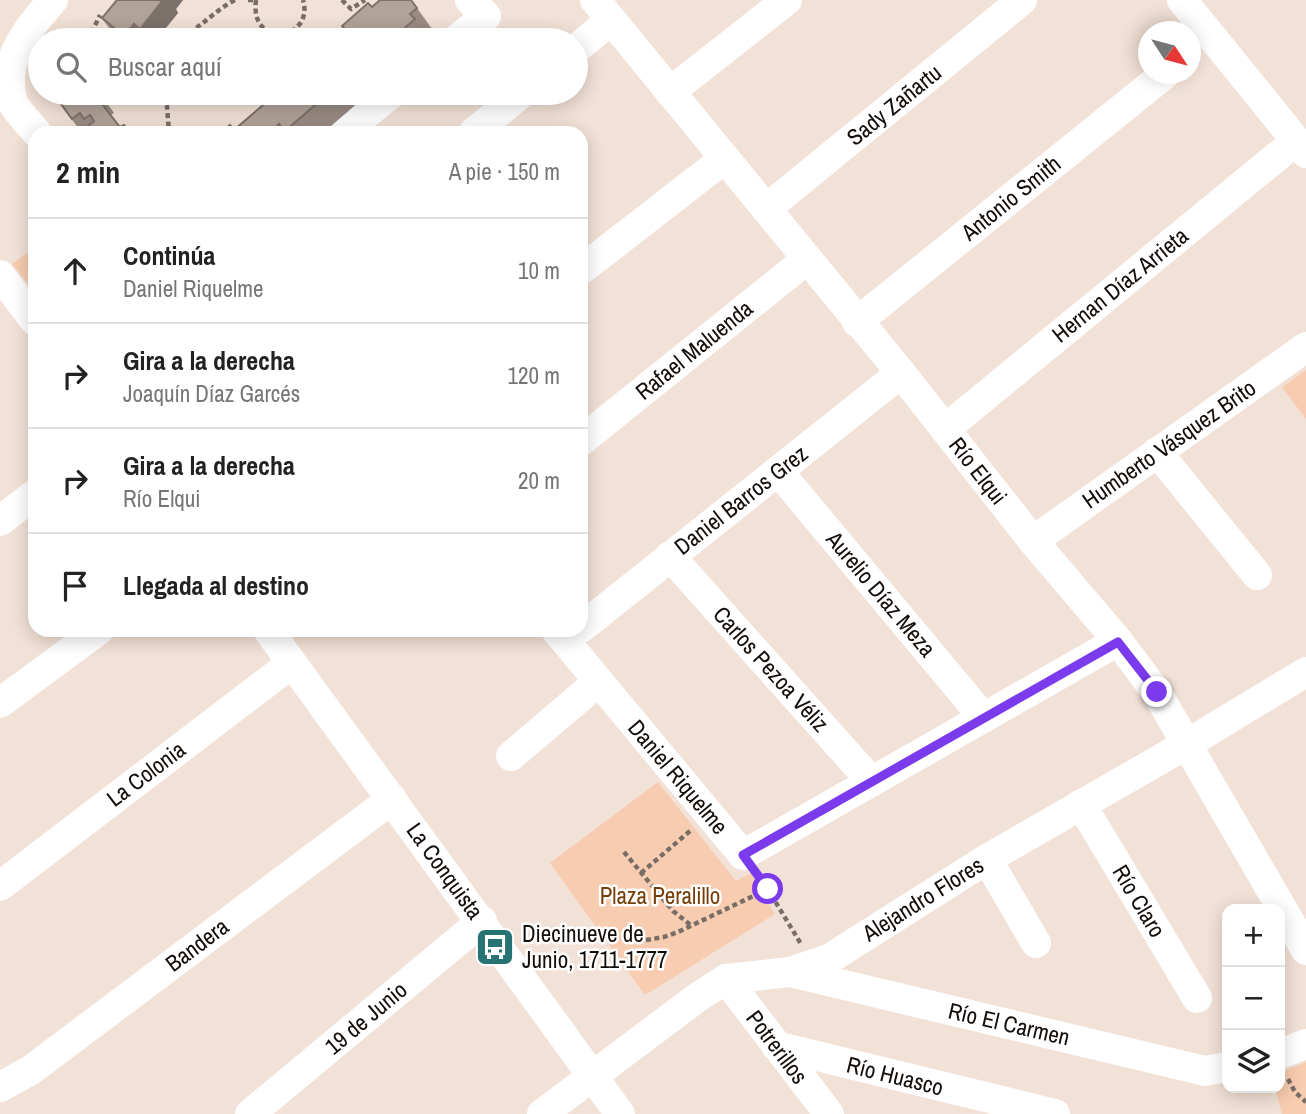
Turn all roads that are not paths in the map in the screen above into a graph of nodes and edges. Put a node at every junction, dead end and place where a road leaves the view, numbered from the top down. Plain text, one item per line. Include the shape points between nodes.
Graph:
1 (53, 0) edge
2 (470, 0) edge
3 (787, 0) edge
4 (1022, 0) edge
5 (1182, 0) edge
6 (603, 10) edge
7 (1191, 21) edge
8 (29, 28) edge
9 (471, 28) edge
10 (28, 29) edge
11 (588, 32) edge
12 (1201, 44) edge
13 (1153, 84) edge
14 (670, 92) junction
15 (377, 105) edge
16 (507, 105) edge
17 (31, 126) edge
18 (352, 126) edge
19 (482, 126) edge
20 (1301, 147) edge
21 (724, 159) junction
22 (766, 209) junction
23 (806, 260) junction
24 (588, 265) edge
25 (4, 286) edge
26 (28, 313) edge
27 (857, 321) junction
28 (1306, 347) edge
29 (901, 373) junction
30 (945, 429) junction
31 (588, 435) edge
32 (1157, 452) junction
33 (778, 471) junction
34 (28, 499) edge
35 (0, 521) edge
36 (1032, 541) junction
37 (670, 556) junction
38 (1257, 575) dead end
39 (588, 618) edge
40 (90, 637) edge
41 (273, 637) edge
42 (573, 637) edge
43 (1118, 642) junction
44 (292, 663) junction
45 (1303, 679) edge
46 (598, 682) junction
47 (0, 703) edge
48 (984, 718) junction
49 (1187, 744) junction
50 (511, 756) dead end
51 (872, 782) junction
52 (392, 799) junction
53 (1082, 804) junction
54 (987, 859) junction
55 (0, 886) edge
56 (482, 921) junction
57 (1035, 943) dead end
58 (1306, 950) edge
59 (802, 969) junction
60 (726, 979) junction
61 (1197, 998) dead end
62 (1306, 1045) edge
63 (776, 1046) junction
64 (1285, 1062) edge
65 (1222, 1068) edge
66 (592, 1077) junction
67 (0, 1087) edge
68 (1028, 1111) edge
69 (250, 1114) edge
70 (542, 1114) edge
71 (620, 1114) edge
72 (829, 1114) edge
73 (1055, 1114) edge

1 - 8 street
2 - 9 street via 486,16
3 - 14 street
4 - 22 street, Sady Zañartu
5 - 7 street
6 - 11 street
6 - 14 street, Río Elqui
10 - 17 street via 11,49 4,76 12,102
12 - 20 street
13 - 27 street, Antonio Smith
14 - 21 street, Río Elqui
15 - 18 street
16 - 19 street
20 - 30 street, Hernan Díaz Arrieta
21 - 22 street, Río Elqui
21 - 24 street
22 - 23 street, Río Elqui
23 - 27 street, Río Elqui
23 - 31 street, Rafael Maluenda
25 - 26 street
27 - 29 street, Río Elqui
28 - 32 street, Humberto Vásquez Brito
29 - 30 street, Río Elqui
29 - 33 street, Daniel Barros Grez
30 - 36 street, Río Elqui
32 - 36 street, Humberto Vásquez Brito
32 - 38 street
33 - 37 street, Daniel Barros Grez
33 - 48 street, Aurelio Díaz Meza
34 - 35 street
36 - 43 street, Río Elqui
37 - 39 street, Daniel Barros Grez
37 - 51 street, Carlos Pezoa Véliz
40 - 47 street
41 - 44 street, La Conquista
42 - 46 street, Daniel Riquelme
43 - 48 street
43 - 49 street, Río Elqui via 1157,692
44 - 52 street, La Conquista
44 - 55 street, La Colonia
45 - 49 street, Alejandro Flores
46 - 50 street
46 - 51 street, Daniel Riquelme via 743,855
48 - 51 street
49 - 53 street, Alejandro Flores
49 - 58 street, Río Elqui
52 - 56 street, La Conquista
52 - 67 street, Bandera via 31,1070
53 - 54 street, Alejandro Flores
53 - 61 street, Río Claro
54 - 57 street
54 - 59 street, Alejandro Flores via 829,959
56 - 66 street, La Conquista
56 - 69 street, 19 de Junio
59 - 60 street, Alejandro Flores
59 - 65 street, Río El Carmen via 1205,1071
60 - 63 street, Potrerillos
60 - 66 street, Alejandro Flores
62 - 64 street
63 - 68 street, Río Huasco
63 - 72 street, Potrerillos
66 - 70 street, Alejandro Flores
66 - 71 street, La Conquista
68 - 73 street, Río Huasco

